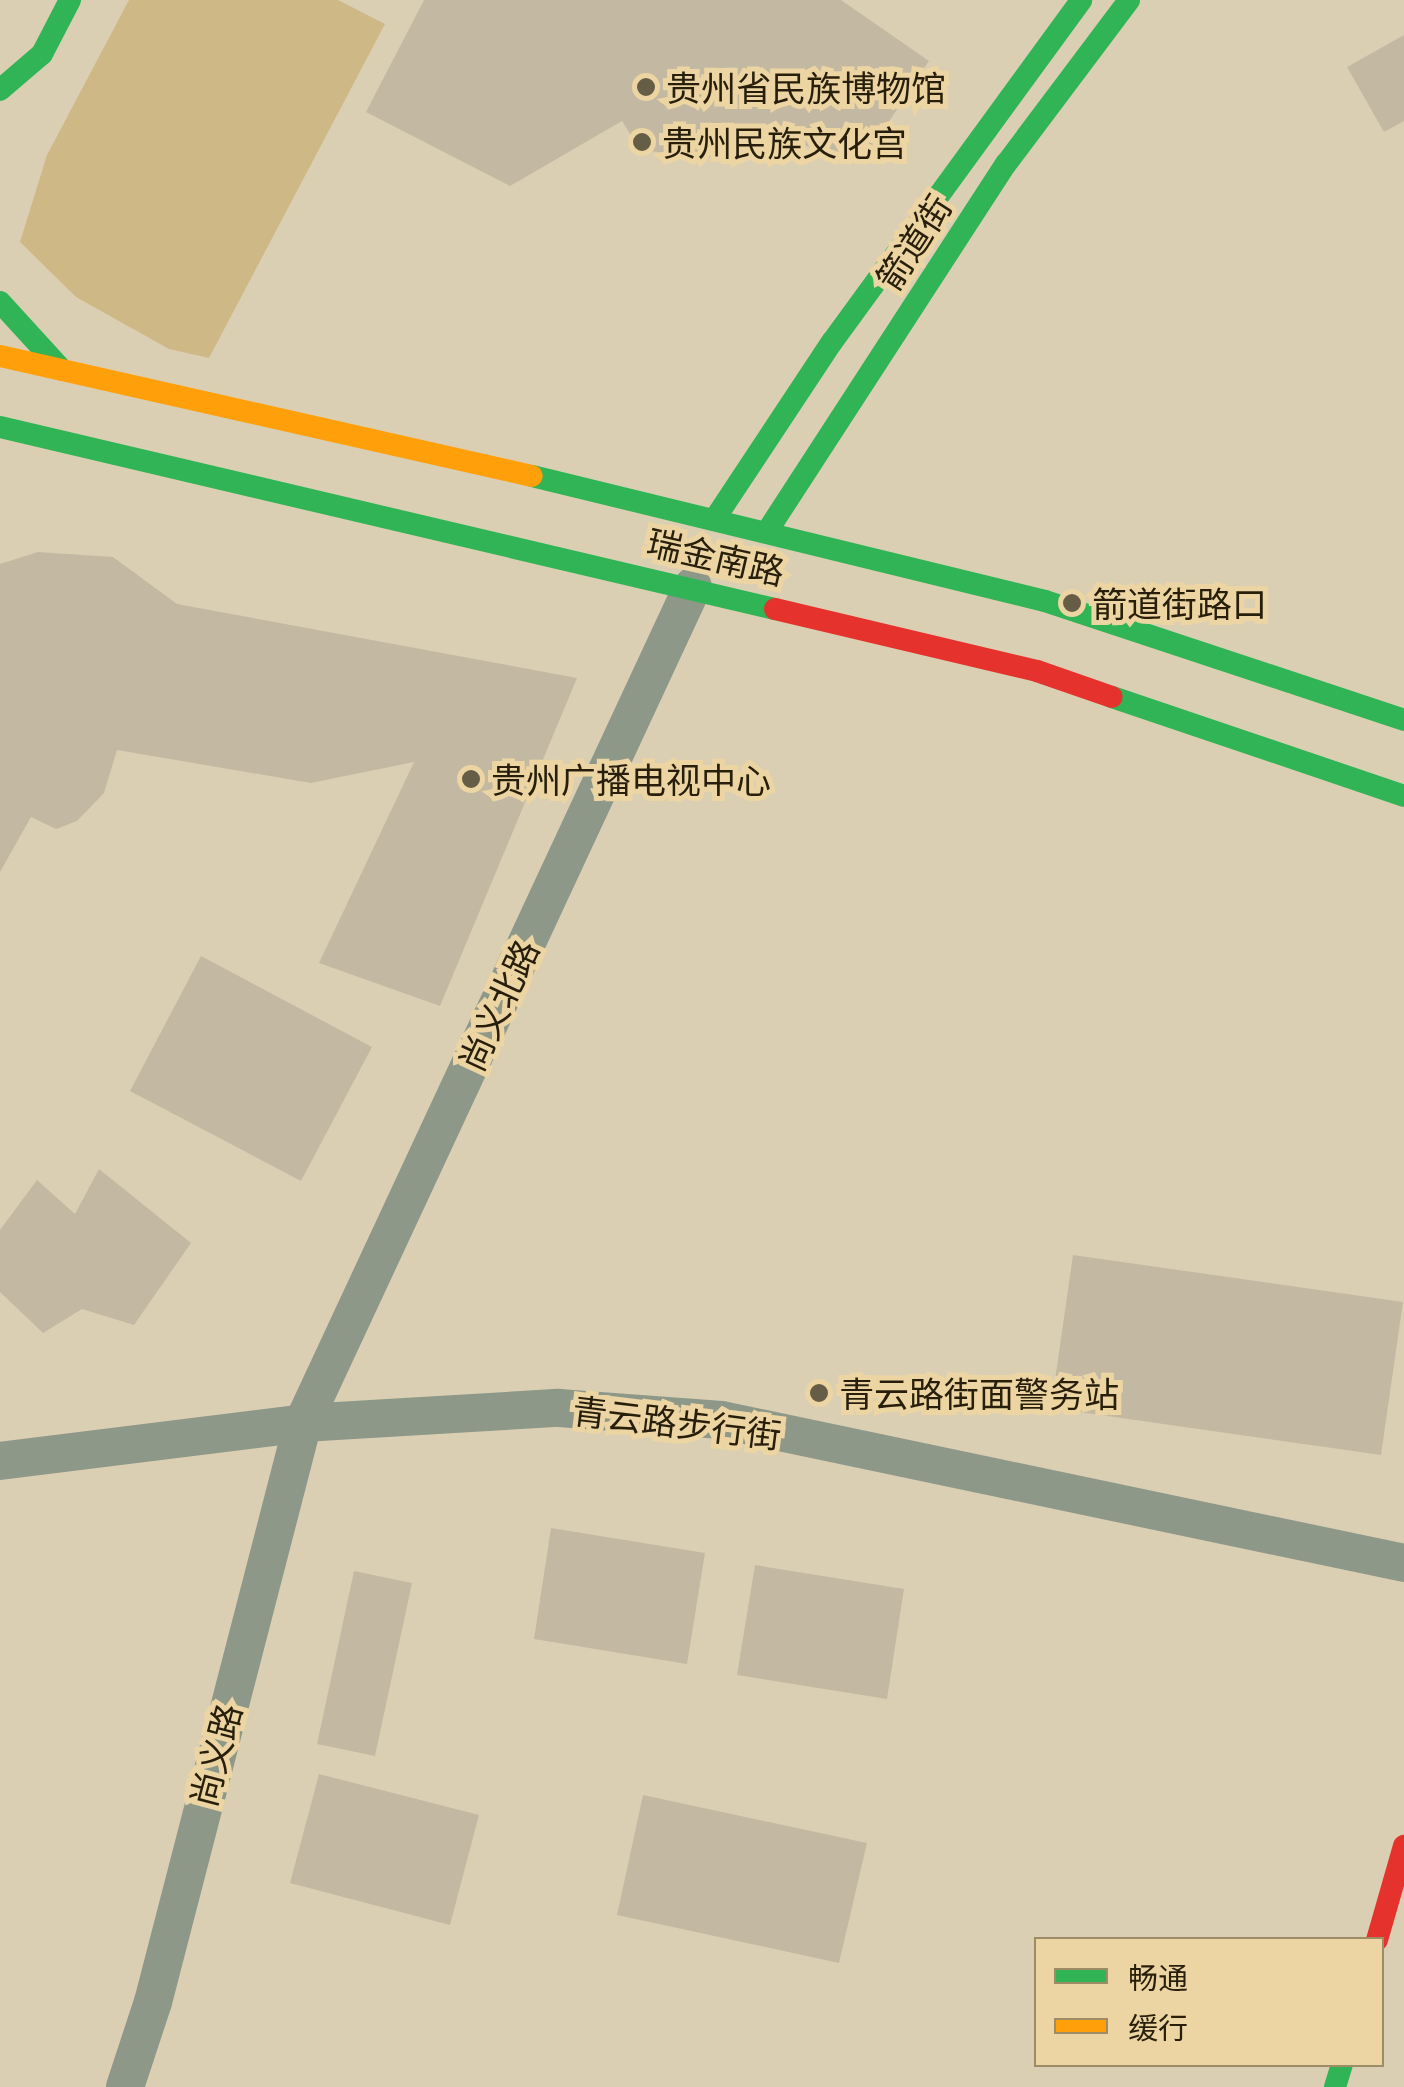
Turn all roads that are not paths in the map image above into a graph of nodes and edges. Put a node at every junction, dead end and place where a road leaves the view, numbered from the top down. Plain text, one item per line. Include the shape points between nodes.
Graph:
1 (70, 0) edge
2 (1080, 0) edge
3 (1130, 0) edge
4 (0, 90) edge
5 (0, 302) edge
6 (0, 356) edge
7 (62, 370) junction
8 (0, 431) edge
9 (716, 518) junction
10 (768, 530) junction
11 (692, 586) junction
12 (1404, 720) edge
13 (1404, 796) edge
14 (304, 1423) junction
15 (0, 1461) edge
16 (1404, 1563) edge
17 (1404, 1846) edge
18 (1378, 1937) edge
19 (125, 2087) edge

1 - 4 main road via 42,54
2 - 9 main road, 箭道街 via 832,342
3 - 10 main road, 箭道街 via 1006,164
5 - 7 main road
6 - 7 main road, 瑞金南路
7 - 9 main road, 瑞金南路
8 - 11 main road, 瑞金南路
9 - 10 main road, 瑞金南路
10 - 12 main road, 瑞金南路 via 1045,601
11 - 13 main road, 瑞金南路 via 1037,671
11 - 14 street, 尚义北路
14 - 15 street, 青云路步行街
14 - 16 street, 青云路步行街 via 559,1408 722,1420
14 - 19 street, 尚义路
17 - 18 main road

